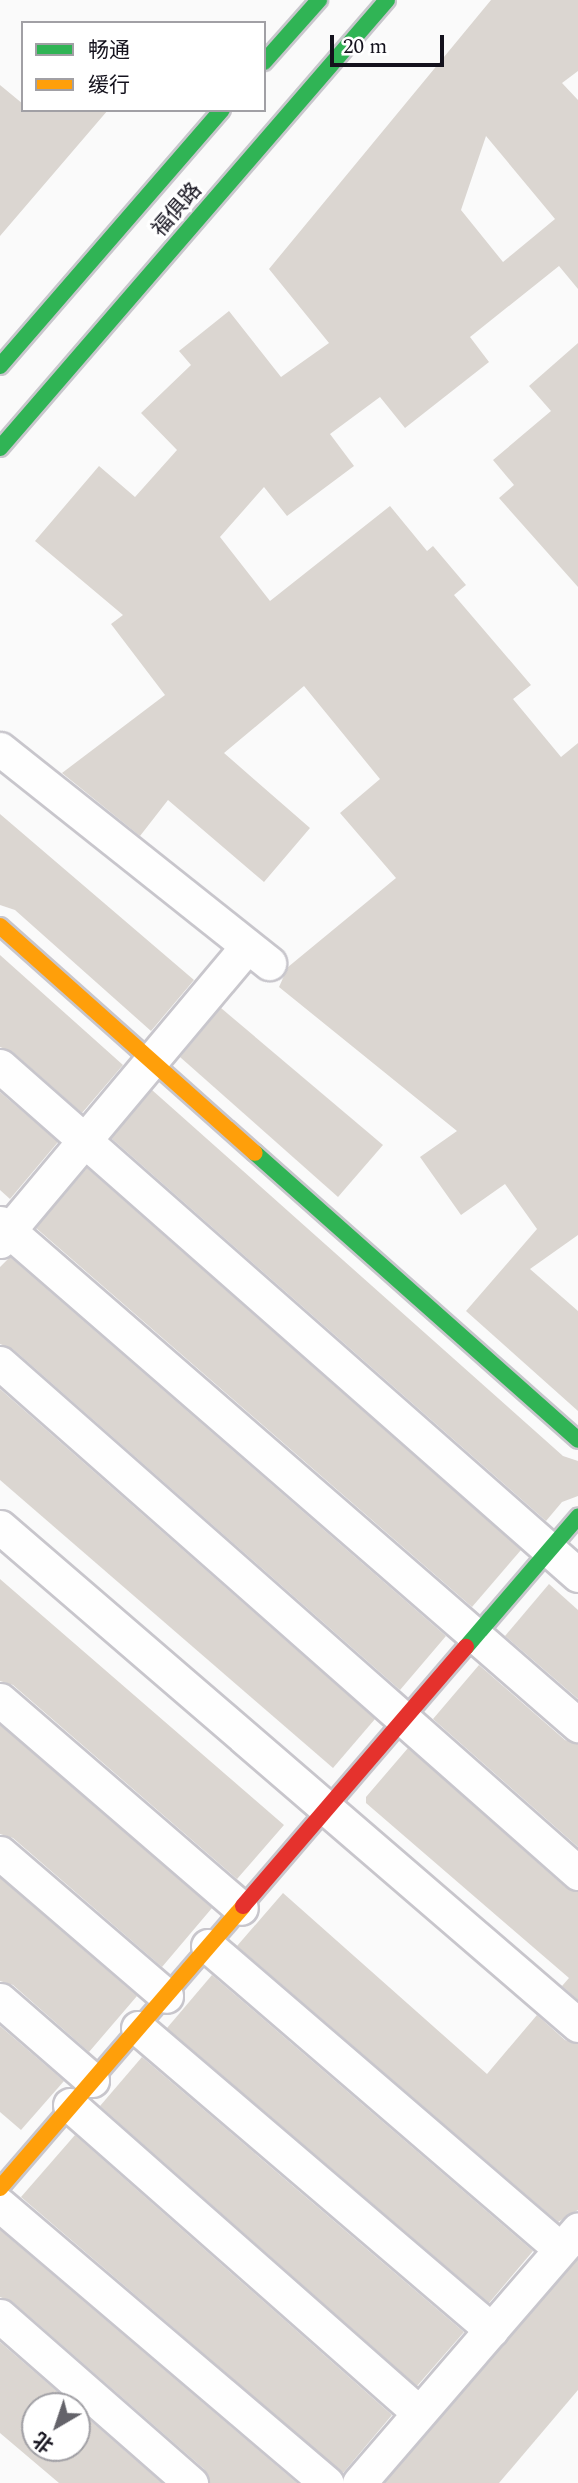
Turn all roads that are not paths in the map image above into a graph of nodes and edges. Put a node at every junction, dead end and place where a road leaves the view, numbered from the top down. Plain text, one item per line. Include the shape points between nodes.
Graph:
1 (319, 0) edge
2 (387, 0) edge
3 (266, 60) edge
4 (220, 112) edge
5 (0, 366) edge
6 (0, 448) edge
7 (0, 749) edge
8 (0, 926) edge
9 (154, 1059) junction
10 (0, 1066) edge
11 (87, 1141) junction
12 (3, 1232) edge
13 (0, 1363) edge
14 (578, 1440) edge
15 (578, 1517) edge
16 (0, 1527) edge
17 (549, 1550) junction
18 (578, 1575) edge
19 (476, 1636) junction
20 (0, 1700) edge
21 (404, 1719) junction
22 (578, 1725) edge
23 (327, 1809) junction
24 (0, 1853) edge
25 (578, 1872) edge
26 (241, 1908) junction
27 (208, 1946) junction
28 (166, 1996) junction
29 (0, 2000) edge
30 (578, 2025) edge
31 (138, 2028) junction
32 (81, 2093) junction
33 (4, 2175) edge
34 (0, 2205) edge
35 (569, 2239) edge
36 (0, 2316) edge
37 (491, 2330) junction
38 (419, 2413) junction
39 (191, 2483) edge
40 (327, 2483) edge
41 (359, 2483) edge

1 - 3 street
2 - 6 street, 福俱路
4 - 5 street, 福俱路
7 - 9 street via 258,955
8 - 9 street
9 - 11 street
9 - 14 street
10 - 11 street
11 - 12 street
11 - 17 street
12 - 19 street
13 - 21 street
15 - 17 street
16 - 23 street
17 - 18 street
17 - 19 street
19 - 21 street
19 - 22 street
20 - 26 street
21 - 23 street
21 - 25 street
23 - 26 street
23 - 30 street
24 - 28 street
26 - 27 street
27 - 28 street
27 - 35 street
28 - 31 street
29 - 32 street
31 - 32 street
31 - 37 street
32 - 33 street
32 - 38 street
34 - 40 street
35 - 37 street
36 - 39 street
37 - 38 street
38 - 41 street

